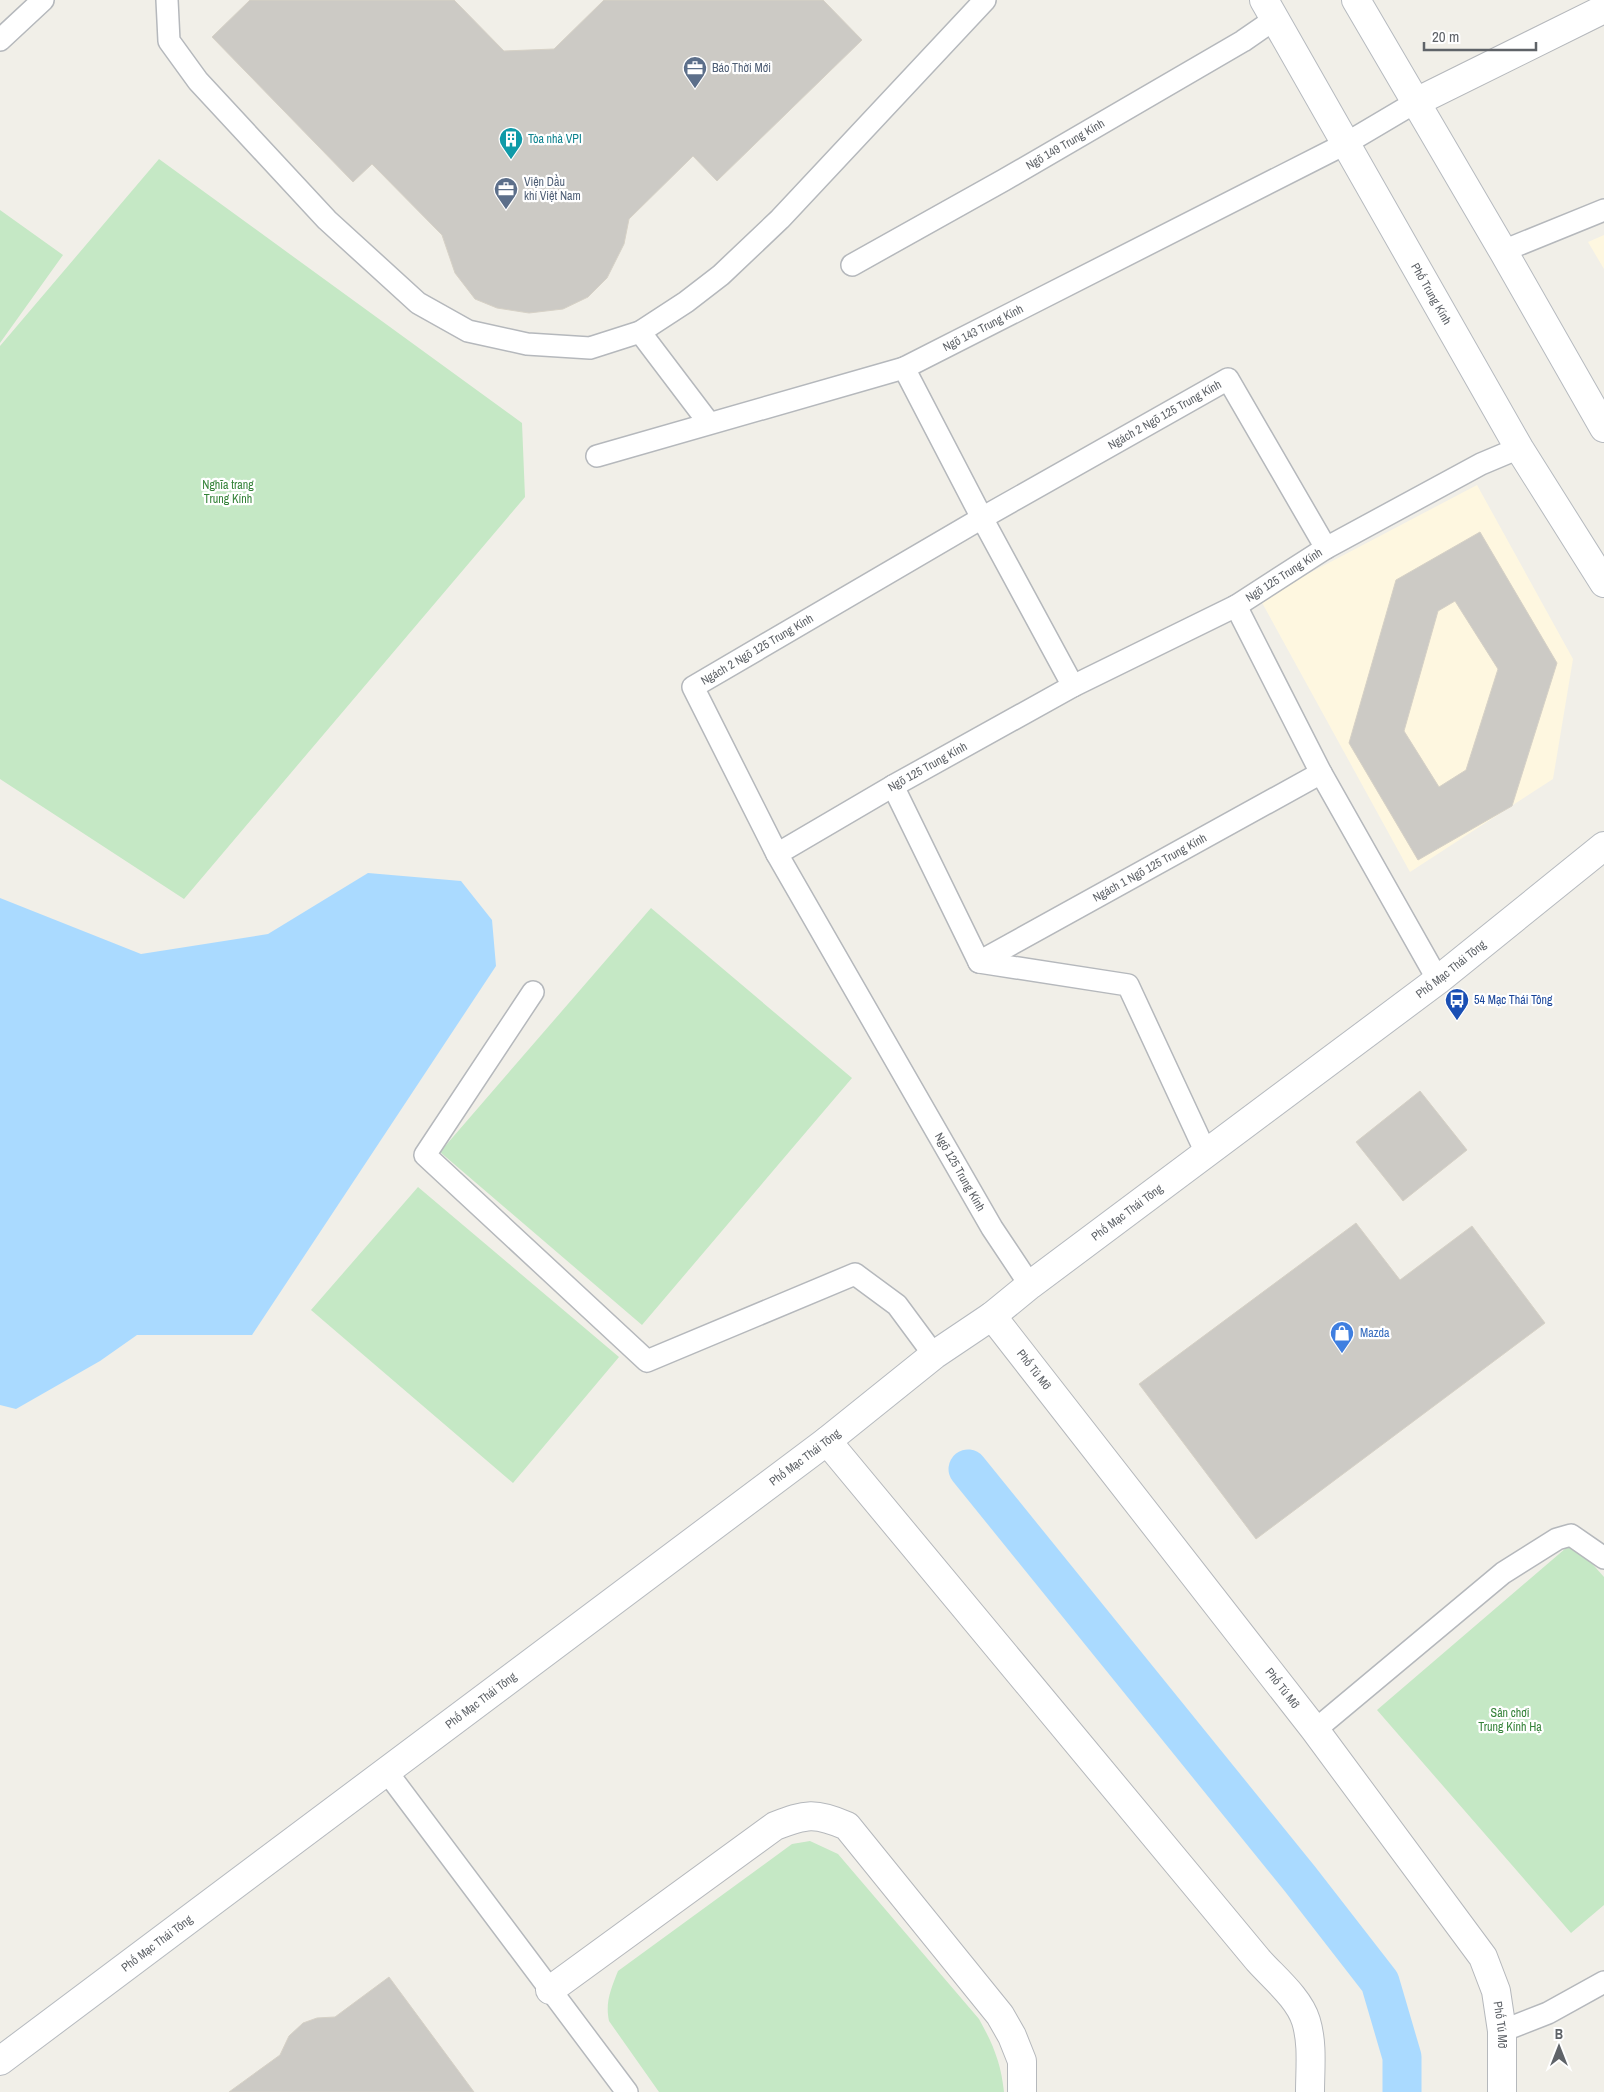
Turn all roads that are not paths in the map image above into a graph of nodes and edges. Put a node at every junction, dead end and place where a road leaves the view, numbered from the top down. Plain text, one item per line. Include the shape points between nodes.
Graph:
1 (43, 0) edge
2 (167, 0) edge
3 (985, 0) edge
4 (1356, 0) edge
5 (1269, 9) edge
6 (1604, 9) edge
7 (0, 40) edge
8 (1416, 102) junction
9 (1344, 144) junction
10 (1604, 210) edge
11 (1503, 251) junction
12 (852, 265) dead end
13 (640, 332) junction
14 (904, 368) junction
15 (709, 423) junction
16 (1604, 428) edge
17 (1518, 448) junction
18 (598, 456) dead end
19 (982, 518) junction
20 (1326, 548) junction
21 (1604, 583) edge
22 (1236, 606) junction
23 (1073, 686) junction
24 (1321, 773) junction
25 (893, 786) junction
26 (1602, 844) edge
27 (777, 854) junction
28 (979, 962) junction
29 (1438, 980) junction
30 (534, 992) dead end
31 (1207, 1155) junction
32 (1030, 1285) junction
33 (992, 1316) junction
34 (934, 1355) junction
35 (827, 1441) junction
36 (1604, 1558) edge
37 (1316, 1730) junction
38 (388, 1772) junction
39 (1604, 1982) edge
40 (550, 1990) junction
41 (1502, 2031) junction
42 (0, 2061) edge
43 (626, 2092) edge
44 (1022, 2092) edge
45 (1310, 2092) edge
46 (1502, 2092) edge

1 - 7 lane
2 - 13 lane via 169,40 198,81 327,220 418,303 468,331 526,344 590,348
3 - 13 lane via 780,219 721,275
4 - 8 street
5 - 9 street, Phố Trung Kính
5 - 12 lane, Ngõ 149 Trung Kính via 1243,40
6 - 8 street
8 - 9 lane, Ngõ 143 Trung Kính
8 - 11 street
9 - 14 lane, Ngõ 143 Trung Kính
9 - 17 street, Phố Trung Kính
10 - 11 lane
11 - 16 street
13 - 15 lane
14 - 15 lane, Ngõ 143 Trung Kính
14 - 19 lane
15 - 18 lane, Ngõ 143 Trung Kính
17 - 20 lane, Ngõ 125 Trung Kính via 1481,464
17 - 21 street, Phố Trung Kính
19 - 20 lane, Ngách 2 Ngõ 125 Trung Kính via 1228,379
19 - 23 lane
19 - 27 lane, Ngách 2 Ngõ 125 Trung Kính via 693,687
20 - 22 lane, Ngõ 125 Trung Kính
22 - 23 lane, Ngõ 125 Trung Kính
22 - 24 lane
23 - 25 lane, Ngõ 125 Trung Kính
24 - 28 lane, Ngách 1 Ngõ 125 Trung Kính
24 - 29 lane
25 - 27 lane, Ngõ 125 Trung Kính
25 - 28 lane
26 - 29 street, Phố Mạc Thái Tông
27 - 32 lane, Ngõ 125 Trung Kính via 992,1228
28 - 31 lane via 1128,985
29 - 31 street, Phố Mạc Thái Tông
30 - 34 lane via 425,1155 647,1361 855,1274 896,1305
31 - 32 street, Phố Mạc Thái Tông
32 - 33 street, Phố Mạc Thái Tông
33 - 34 street, Phố Mạc Thái Tông
33 - 37 street, Phố Tú Mỡ
34 - 35 street, Phố Mạc Thái Tông
35 - 38 street, Phố Mạc Thái Tông
35 - 45 street via 1298,2005 1306,2021 1310,2045
36 - 37 lane via 1571,1535 1557,1539 1503,1573
37 - 41 street, Phố Tú Mỡ via 1483,1957 1496,1991
38 - 40 lane
38 - 42 street, Phố Mạc Thái Tông
39 - 41 lane via 1548,2013
40 - 43 lane
40 - 44 street via 775,1826 801,1816 827,1817 846,1826 1000,2015 1022,2061
41 - 46 street, Phố Tú Mỡ

